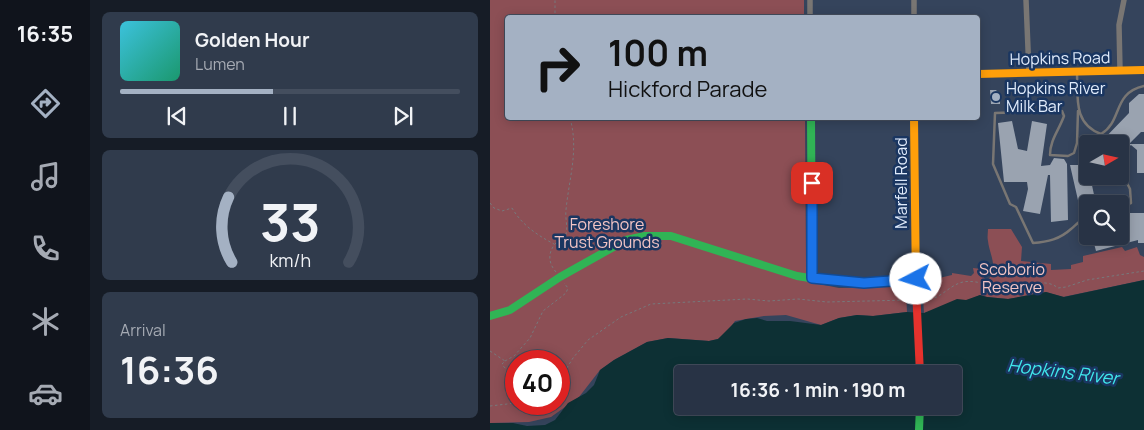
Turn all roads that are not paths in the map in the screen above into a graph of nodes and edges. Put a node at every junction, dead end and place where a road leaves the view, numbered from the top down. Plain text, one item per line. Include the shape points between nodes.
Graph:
1 (810, 0) edge
2 (914, 0) edge
3 (1026, 0) edge
4 (1124, 0) edge
5 (810, 15) edge
6 (914, 15) edge
7 (1120, 70) junction
8 (1144, 70) edge
9 (1077, 71) junction
10 (1029, 73) junction
11 (980, 74) edge
12 (1144, 86) edge
13 (1078, 111) junction
14 (811, 120) edge
15 (914, 120) edge
16 (1128, 185) edge
17 (1129, 204) edge
18 (1079, 221) edge
19 (812, 278) junction
20 (916, 279) junction
21 (490, 316) edge
22 (920, 365) edge
23 (920, 415) edge
24 (920, 430) edge

1 - 5 street
2 - 6 street
3 - 10 street
4 - 7 street via 1118,25
7 - 8 street, Hopkins Road
7 - 9 street, Hopkins Road
9 - 10 street, Hopkins Road
9 - 13 lane
10 - 11 street, Hopkins Road
12 - 13 lane via 1130,91 1121,100 1113,122 1101,134 1083,121
13 - 18 lane via 1077,143 1074,153 1068,156 1050,155 1052,138 1064,116 1062,111 995,113 994,164 1010,204 1016,207 1033,243 1058,238
14 - 19 street
15 - 20 street, Marfell Road
16 - 17 lane
19 - 20 street via 864,283
19 - 21 street via 658,235 626,240 510,310
20 - 22 street, Marfell Road
23 - 24 street

